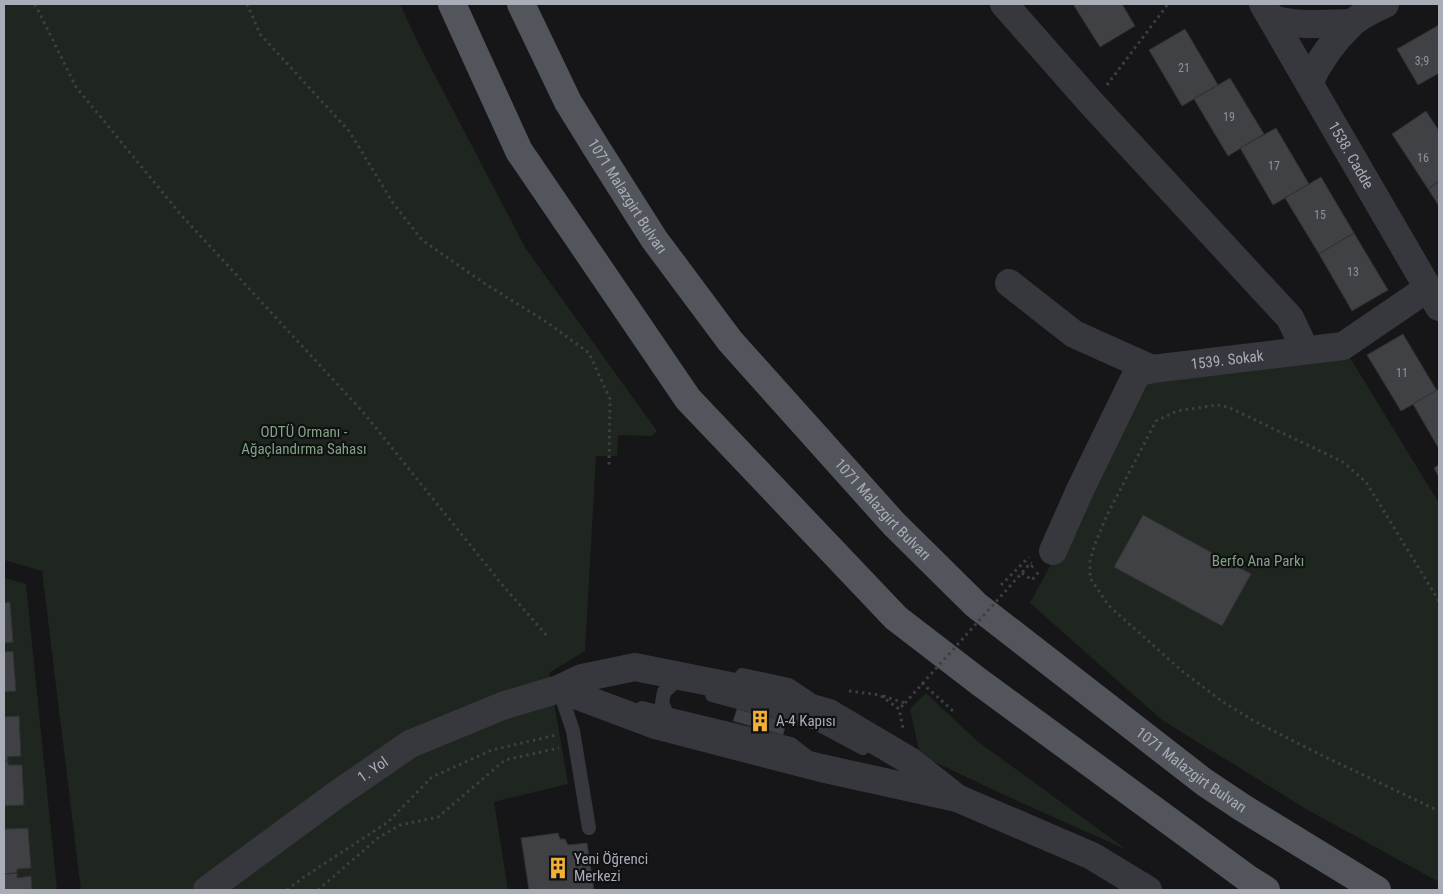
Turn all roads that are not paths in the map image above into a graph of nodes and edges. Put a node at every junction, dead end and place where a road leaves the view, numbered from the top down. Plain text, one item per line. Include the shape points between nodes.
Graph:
1 (452, 4) edge
2 (521, 4) edge
3 (1004, 4) edge
4 (1386, 4) edge
5 (1267, 11) edge
6 (1352, 23) junction
7 (1308, 82) junction
8 (1009, 283) dead end
9 (1434, 298) edge
10 (1305, 350) junction
11 (1152, 369) junction
12 (1042, 557) road end
13 (570, 684) junction
14 (672, 684) junction
15 (667, 714) junction
16 (822, 718) junction
17 (821, 768) junction
18 (956, 798) junction
19 (589, 828) dead end
20 (207, 890) edge
21 (1148, 890) edge
22 (1266, 890) edge
23 (1377, 890) edge

1 - 22 main road via 519,151 688,399 896,618
2 - 23 main road, 1071 Malazgirt Bulvarı via 568,102 654,239 730,341 894,524 976,605 1204,782
3 - 10 street via 1092,105 1290,318
4 - 6 street
5 - 6 street via 1286,23
5 - 7 street, 1538. Cadde
6 - 7 street via 1325,54
7 - 9 street, 1538. Cadde
8 - 11 street via 1074,334
9 - 10 street, 1539. Sokak via 1343,346
10 - 11 street, 1539. Sokak
11 - 12 street, 1539. Sokak via 1137,373 1080,490
13 - 14 lane via 645,680
13 - 15 lane
13 - 16 street, 1. Yol via 635,667 745,689
13 - 17 street via 655,725
13 - 19 lane via 574,738
13 - 20 street, 1. Yol via 505,705 410,744 336,794
14 - 15 lane via 664,692 662,703
14 - 16 lane
15 - 17 lane via 791,744
16 - 18 lane
16 - 18 street, 1. Yol via 910,761
17 - 18 street
18 - 21 street via 1092,856

